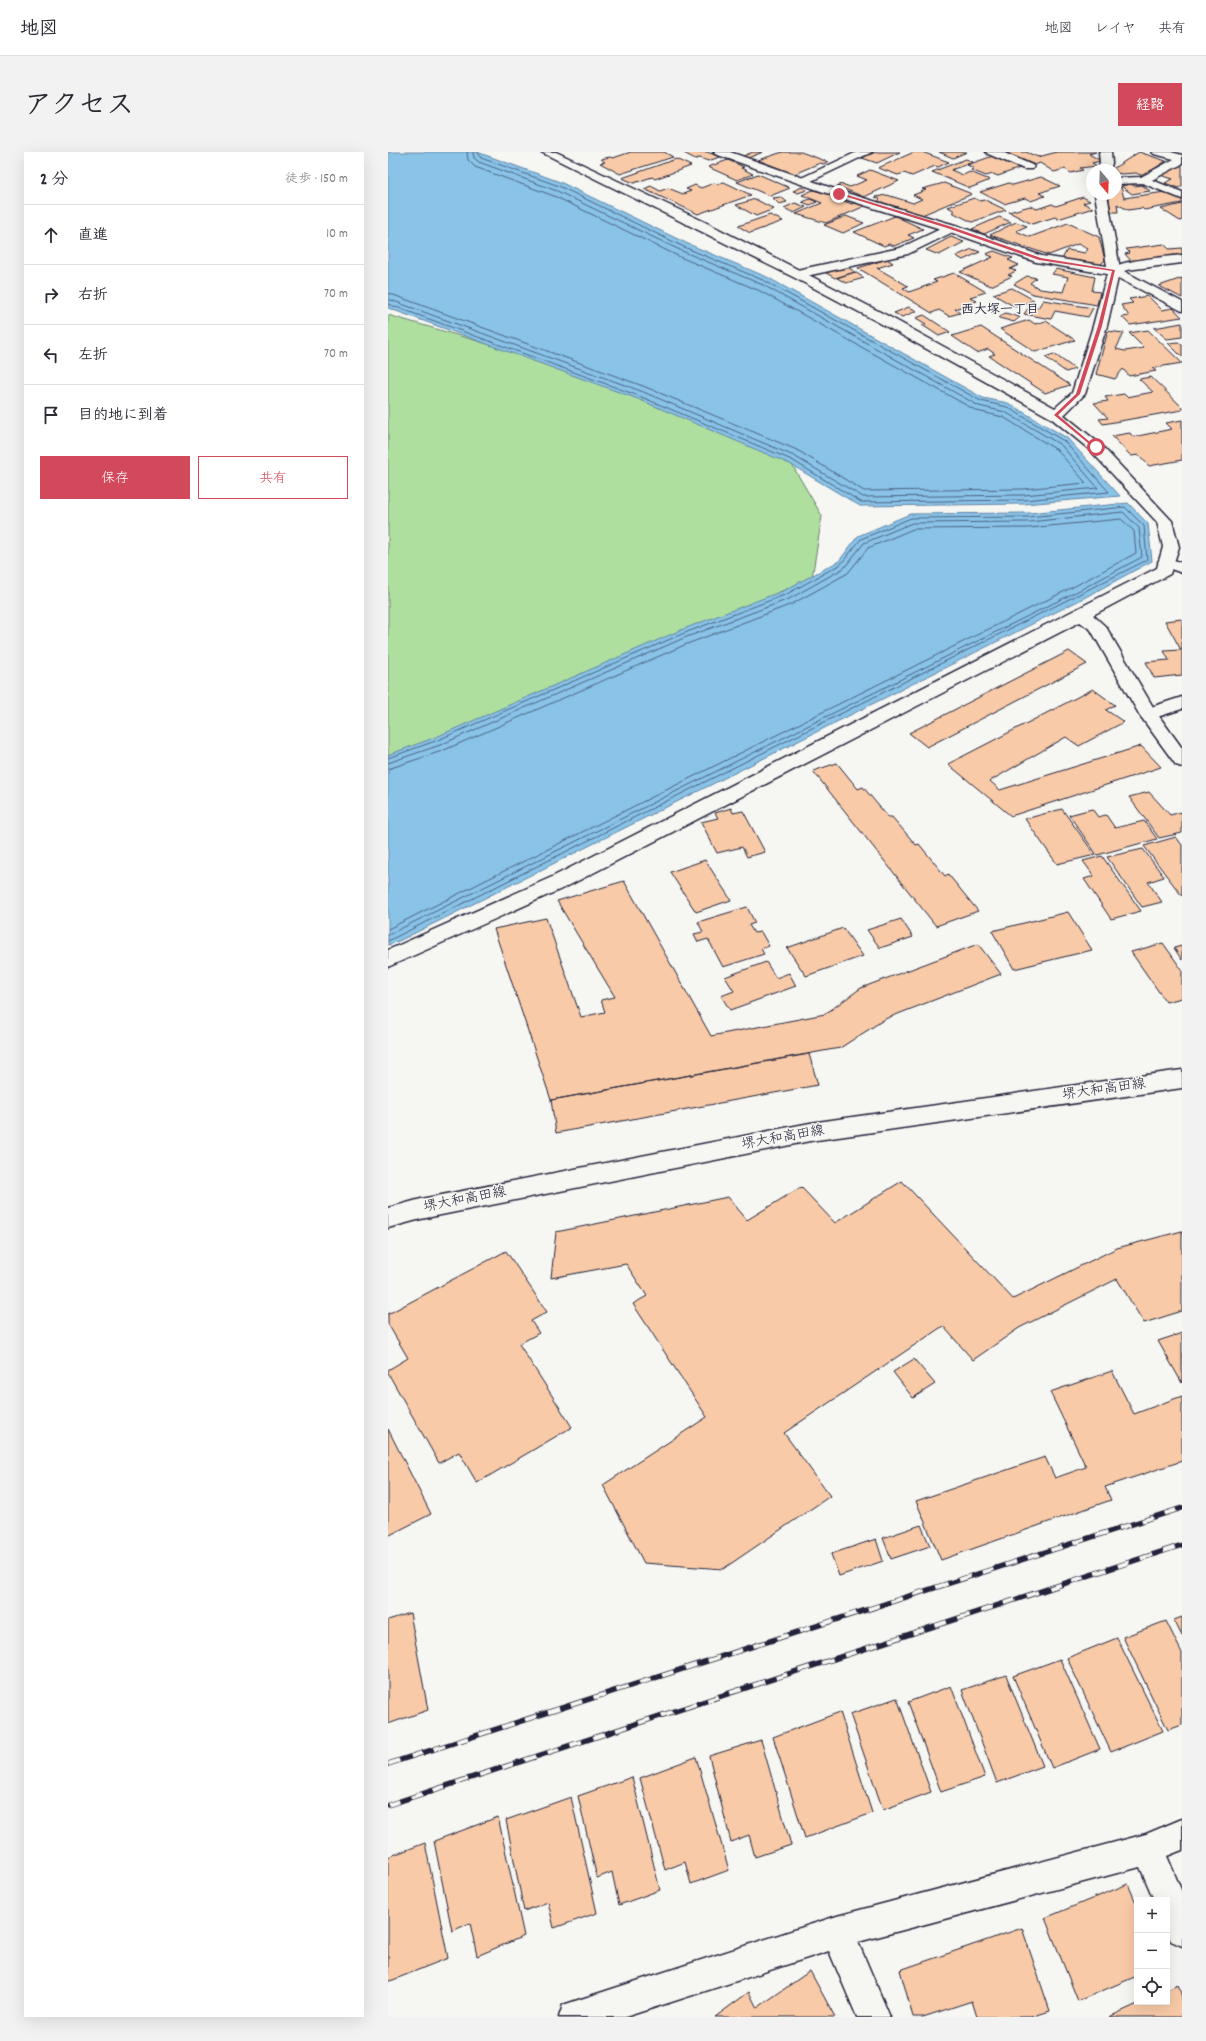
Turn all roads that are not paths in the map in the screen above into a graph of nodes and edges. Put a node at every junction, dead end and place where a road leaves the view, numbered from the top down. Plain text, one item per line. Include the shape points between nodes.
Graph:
1 (547, 152) edge
2 (719, 152) edge
3 (866, 152) edge
4 (992, 152) edge
5 (1105, 152) edge
6 (1158, 152) edge
7 (1182, 159) edge
8 (1106, 164) edge
9 (1028, 167) dead end
10 (1143, 180) junction
11 (803, 181) junction
12 (1122, 181) edge
13 (1182, 196) edge
14 (1102, 200) edge
15 (951, 228) junction
16 (1182, 259) edge
17 (1114, 271) junction
18 (797, 274) junction
19 (1182, 307) edge
20 (1056, 415) junction
21 (1166, 562) junction
22 (1182, 568) edge
23 (1081, 615) junction
24 (1182, 703) edge
25 (1148, 714) junction
26 (1182, 761) edge
27 (388, 959) edge
28 (1182, 1079) edge
29 (388, 1218) edge
30 (1182, 1834) edge
31 (1148, 1849) junction
32 (1182, 1930) edge
33 (837, 1932) junction
34 (575, 2017) edge
35 (874, 2017) edge

1 - 18 street via 701,224
2 - 11 street
3 - 11 street
4 - 9 street
5 - 8 street
6 - 7 street
7 - 10 street
10 - 12 street
10 - 13 street
11 - 15 street
14 - 17 street
15 - 17 street via 1040,259
15 - 18 street via 904,251
16 - 17 street via 1124,267
17 - 19 street
17 - 20 street via 1100,326 1078,394
18 - 20 street
20 - 21 street via 1096,447 1164,521 1171,547
21 - 22 street
21 - 23 street via 1164,571
23 - 25 street via 1098,626
23 - 27 street via 559,882
24 - 25 street
25 - 26 street
28 - 29 street, 堺大和高田線 via 810,1132 421,1209
30 - 31 street
31 - 32 street
31 - 33 street
33 - 34 street
33 - 35 street

